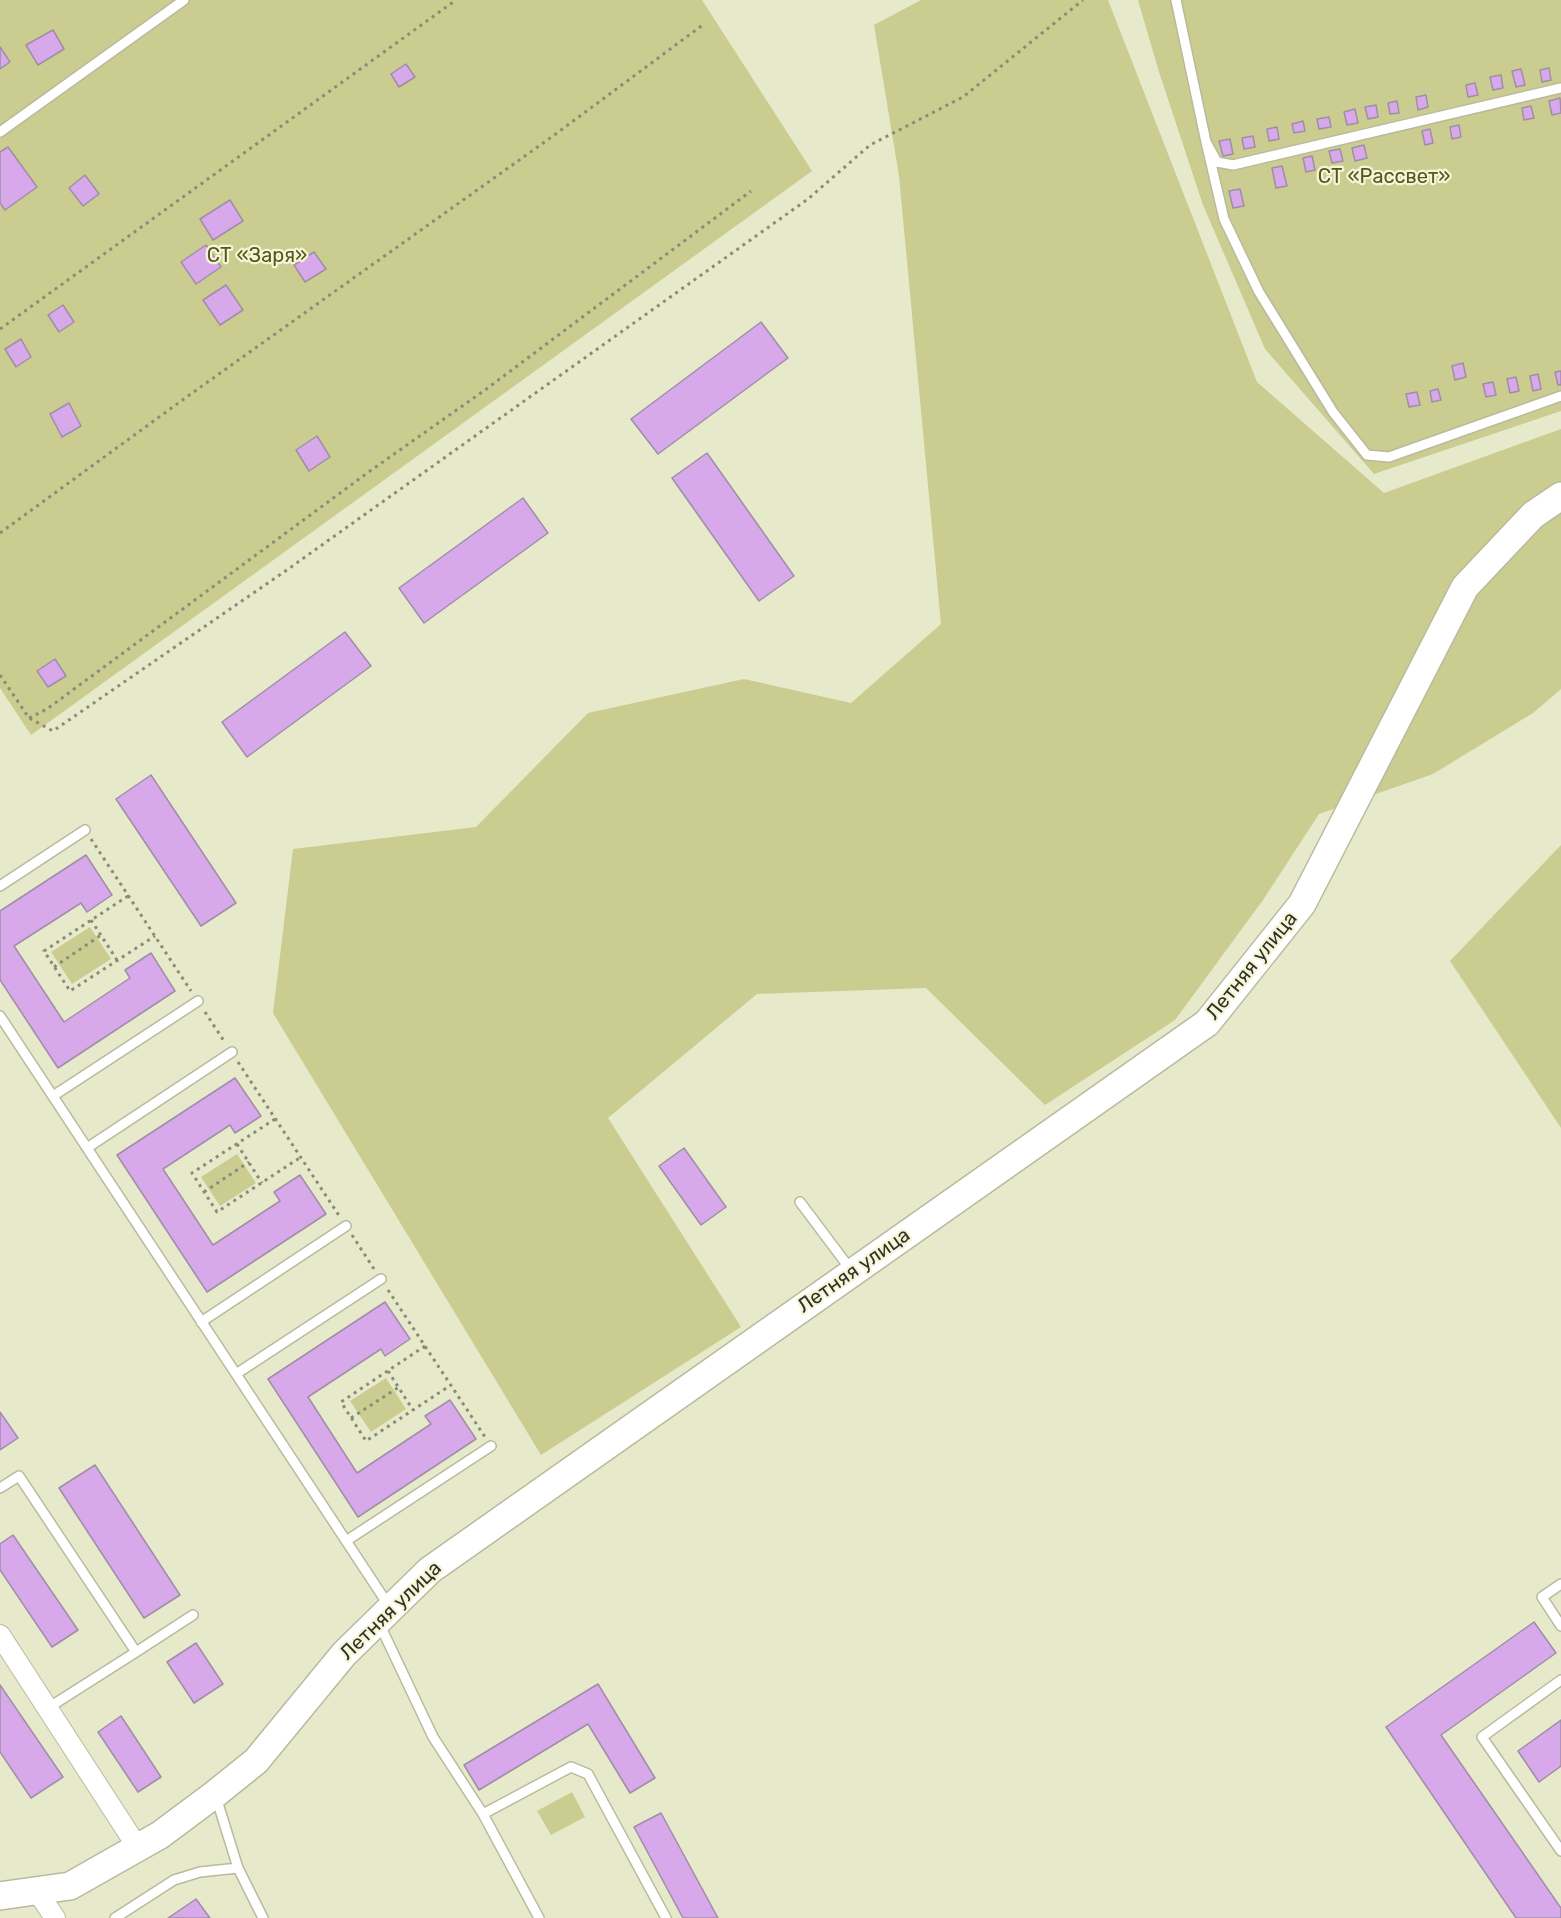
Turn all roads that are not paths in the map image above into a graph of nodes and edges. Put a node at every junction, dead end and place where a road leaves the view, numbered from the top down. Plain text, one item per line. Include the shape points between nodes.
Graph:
1 (183, 0) edge
2 (1176, 0) edge
3 (1561, 88) edge
4 (0, 132) edge
5 (1206, 142) junction
6 (1561, 396) edge
7 (1561, 496) edge
8 (85, 830) road end
9 (0, 886) edge
10 (198, 1001) road end
11 (0, 1016) edge
12 (231, 1052) road end
13 (53, 1096) junction
14 (87, 1148) junction
15 (800, 1202) dead end
16 (346, 1226) road end
17 (852, 1272) junction
18 (381, 1279) road end
19 (201, 1322) junction
20 (236, 1374) junction
21 (491, 1446) road end
22 (0, 1488) edge
23 (346, 1541) junction
24 (1561, 1584) edge
25 (193, 1615) dead end
26 (384, 1615) junction
27 (1561, 1626) edge
28 (0, 1635) edge
29 (136, 1652) junction
30 (1561, 1680) edge
31 (48, 1708) junction
32 (215, 1794) junction
33 (483, 1814) junction
34 (138, 1848) junction
35 (1561, 1851) edge
36 (238, 1868) junction
37 (37, 1891) junction
38 (0, 1896) edge
39 (55, 1918) edge
40 (115, 1918) edge
41 (263, 1918) edge
42 (539, 1918) edge
43 (666, 1918) edge

1 - 4 lane
2 - 5 lane
3 - 5 lane via 1233,165 1217,162
5 - 6 lane via 1224,219 1259,292 1333,412 1367,455 1389,457
7 - 17 street, Летняя улица via 1533,515 1465,587 1302,904 1207,1023
8 - 9 lane
10 - 13 lane
11 - 13 lane
12 - 14 lane
13 - 14 lane
14 - 19 lane
15 - 17 lane
16 - 19 lane
17 - 26 street, Летняя улица via 430,1570
18 - 20 lane
19 - 20 lane
20 - 23 lane
21 - 23 lane
22 - 29 lane via 19,1476
23 - 26 lane
24 - 27 lane via 1542,1597
25 - 29 lane
26 - 32 street, Летняя улица via 344,1654 256,1761
26 - 33 lane via 433,1737
28 - 31 street
29 - 31 lane
30 - 35 lane via 1482,1737
31 - 34 street
32 - 34 street, Летняя улица
32 - 36 lane
33 - 42 lane
33 - 43 lane via 571,1767 588,1774
34 - 37 street, Летняя улица via 82,1879
36 - 40 lane via 200,1872 174,1880
36 - 41 lane
37 - 38 street, Летняя улица
37 - 39 street

